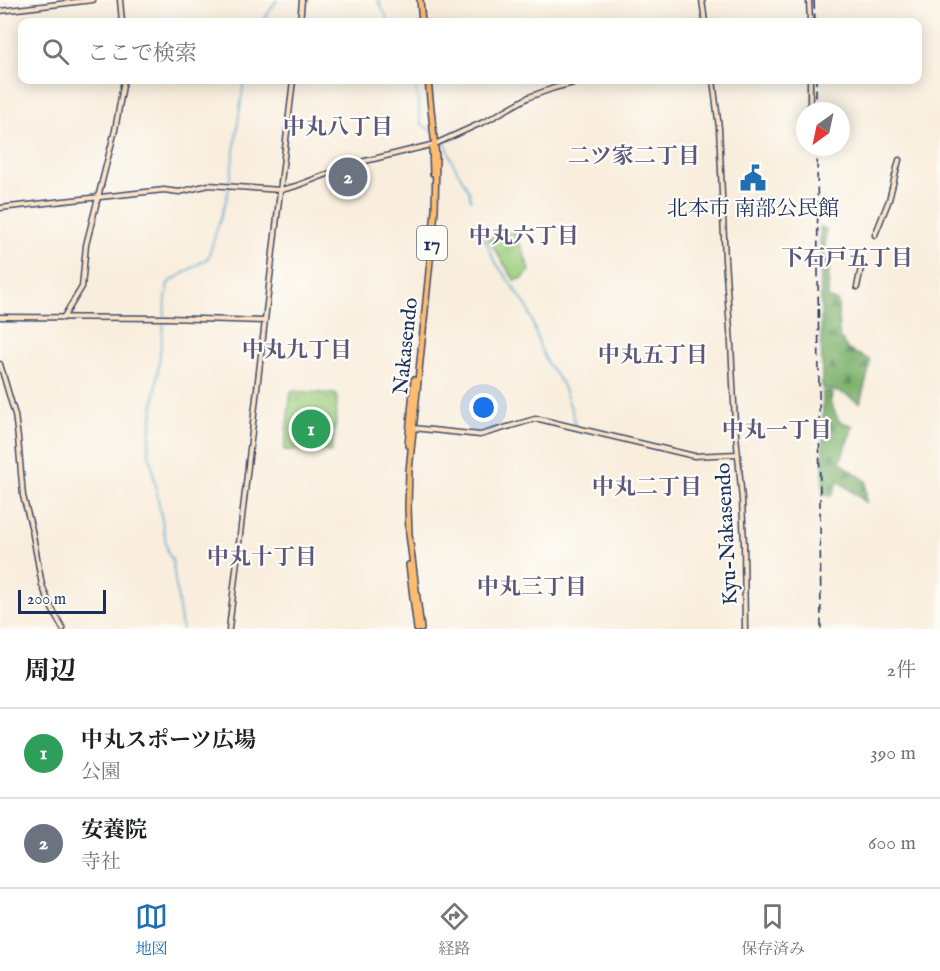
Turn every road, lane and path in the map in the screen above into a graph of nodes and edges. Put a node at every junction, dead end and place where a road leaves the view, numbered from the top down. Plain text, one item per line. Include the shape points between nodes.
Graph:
1 (93, 0) edge
2 (120, 0) edge
3 (302, 0) edge
4 (418, 0) edge
5 (702, 0) edge
6 (809, 0) edge
7 (0, 10) edge
8 (122, 18) edge
9 (300, 18) edge
10 (420, 18) edge
11 (704, 18) edge
12 (810, 18) edge
13 (123, 84) edge
14 (293, 84) edge
15 (426, 84) edge
16 (570, 84) edge
17 (713, 84) edge
18 (810, 84) edge
19 (810, 102) edge
20 (433, 145) junction
21 (898, 160) dead end
22 (281, 190) junction
23 (98, 197) junction
24 (0, 208) edge
25 (875, 235) dead end
26 (861, 268) dead end
27 (857, 287) dead end
28 (0, 317) edge
29 (63, 318) junction
30 (265, 321) junction
31 (0, 364) edge
32 (413, 428) junction
33 (737, 454) junction
34 (63, 629) edge
35 (229, 629) edge
36 (419, 629) edge
37 (745, 629) edge

1 - 7 street
2 - 8 street
3 - 9 street
4 - 10 highway
5 - 11 street
6 - 12 street
13 - 23 street
14 - 22 street
15 - 20 highway, Nakasendo / 17
16 - 20 street via 529,97
17 - 33 street, Kyu-Nakasendo via 719,128
18 - 19 street
20 - 22 street via 357,163
20 - 32 highway, Nakasendo / 17 via 435,211
20 - 36 highway, 17 via 432,199 405,480 405,523
21 - 25 street via 890,200
22 - 23 street via 209,185 179,192
22 - 30 street
23 - 24 street
23 - 29 street via 86,245 82,287
26 - 27 street
28 - 29 street
29 - 30 street
30 - 35 street
31 - 34 street via 15,415 23,496 42,585
32 - 33 street via 480,435 539,419 694,456
32 - 36 highway, 17 via 408,522
33 - 37 street, Kyu-Nakasendo

